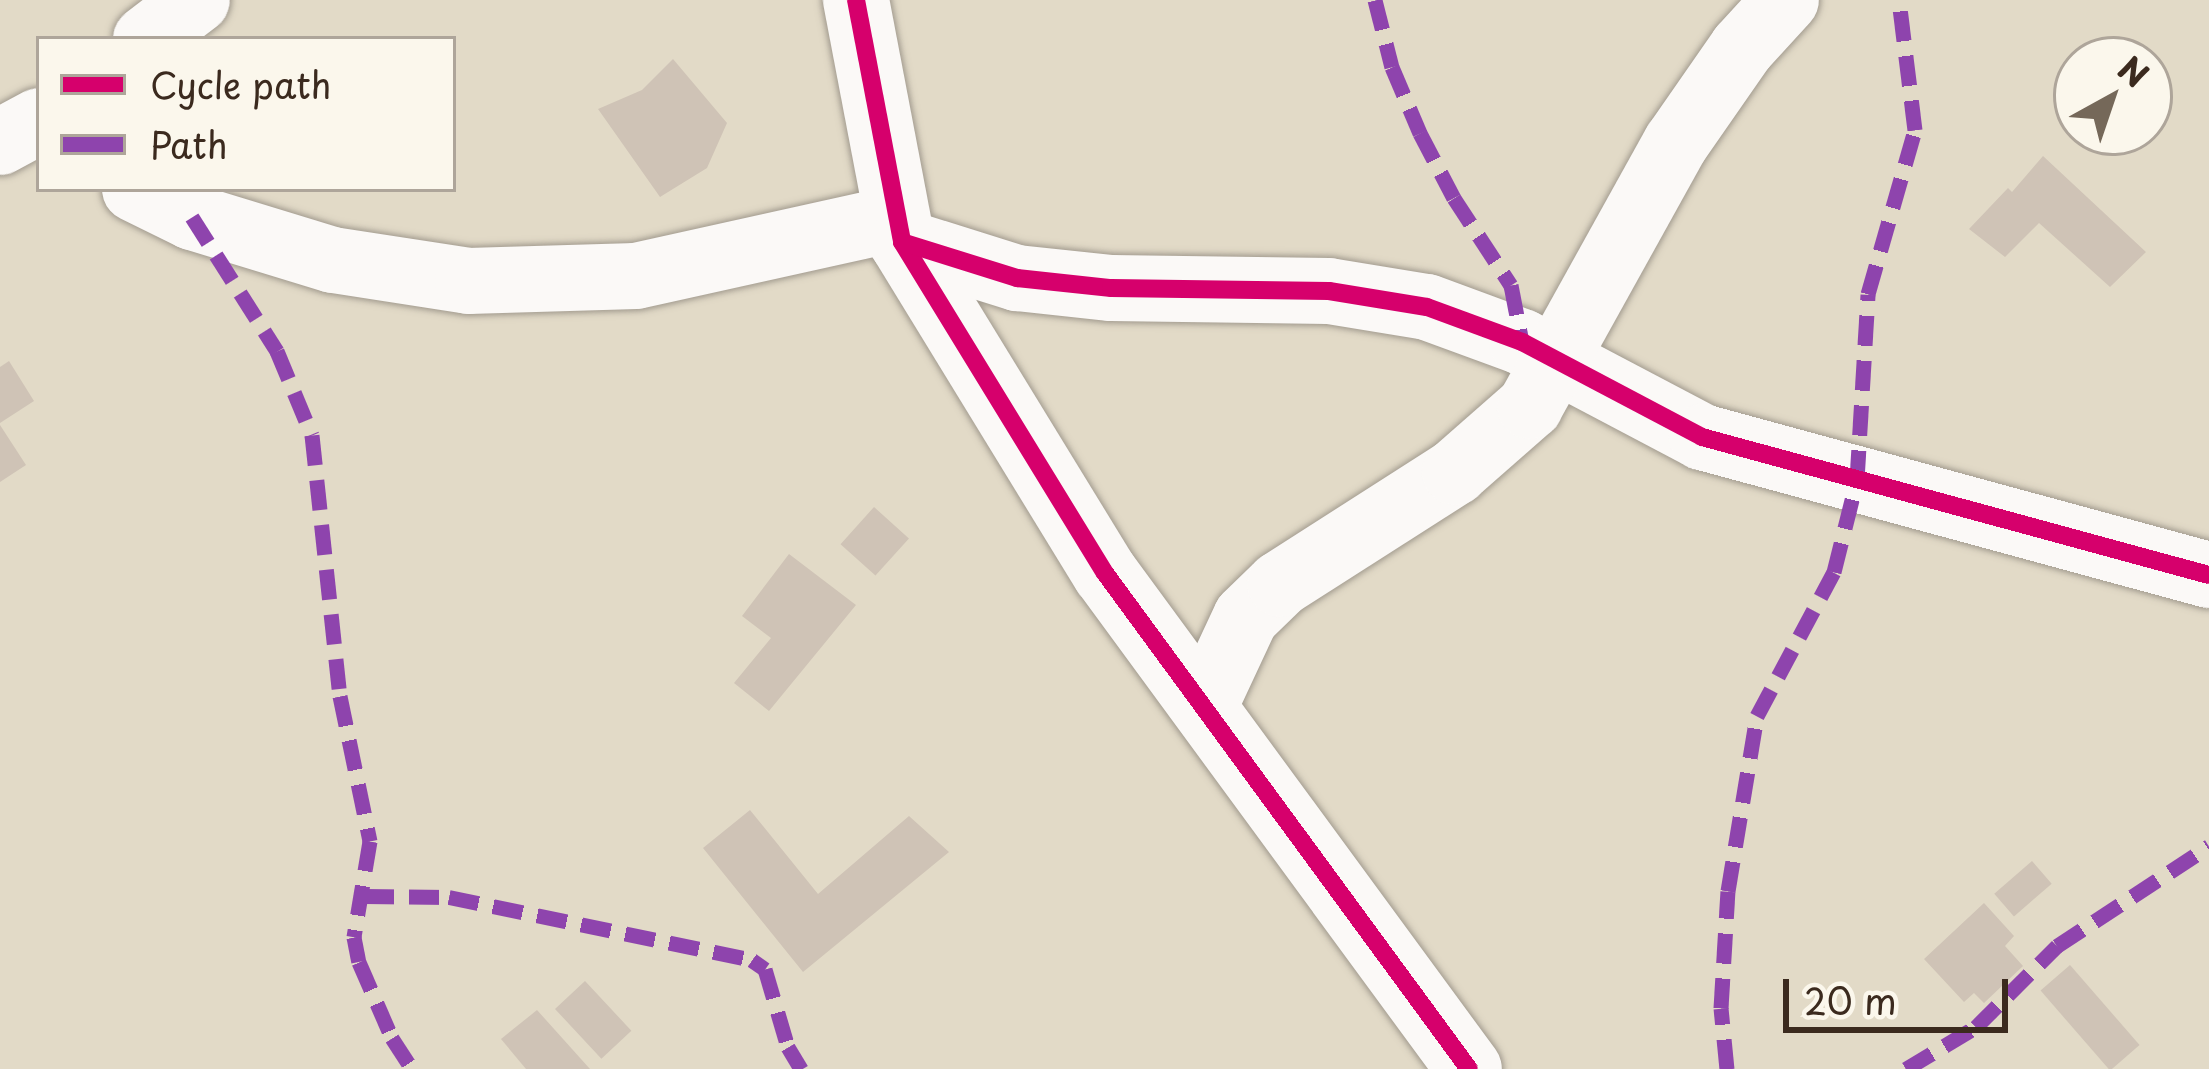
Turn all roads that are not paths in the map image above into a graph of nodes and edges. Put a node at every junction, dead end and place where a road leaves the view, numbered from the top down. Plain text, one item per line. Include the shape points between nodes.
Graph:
1 (196, 0) edge
2 (856, 0) edge
3 (1786, 0) edge
4 (150, 36) edge
5 (142, 192) edge
6 (900, 230) junction
7 (1558, 362) junction
8 (2209, 575) edge
9 (1204, 707) junction
10 (1469, 1069) edge

1 - 4 street
2 - 6 street
3 - 7 street via 1742,47 1676,143
5 - 6 street via 192,217 333,260 468,281 636,276
6 - 7 street via 1017,278 1111,288 1329,290 1427,307
6 - 9 street via 1041,476
7 - 8 street via 1702,437
7 - 9 street via 1499,438 1323,552 1246,617
9 - 10 street

